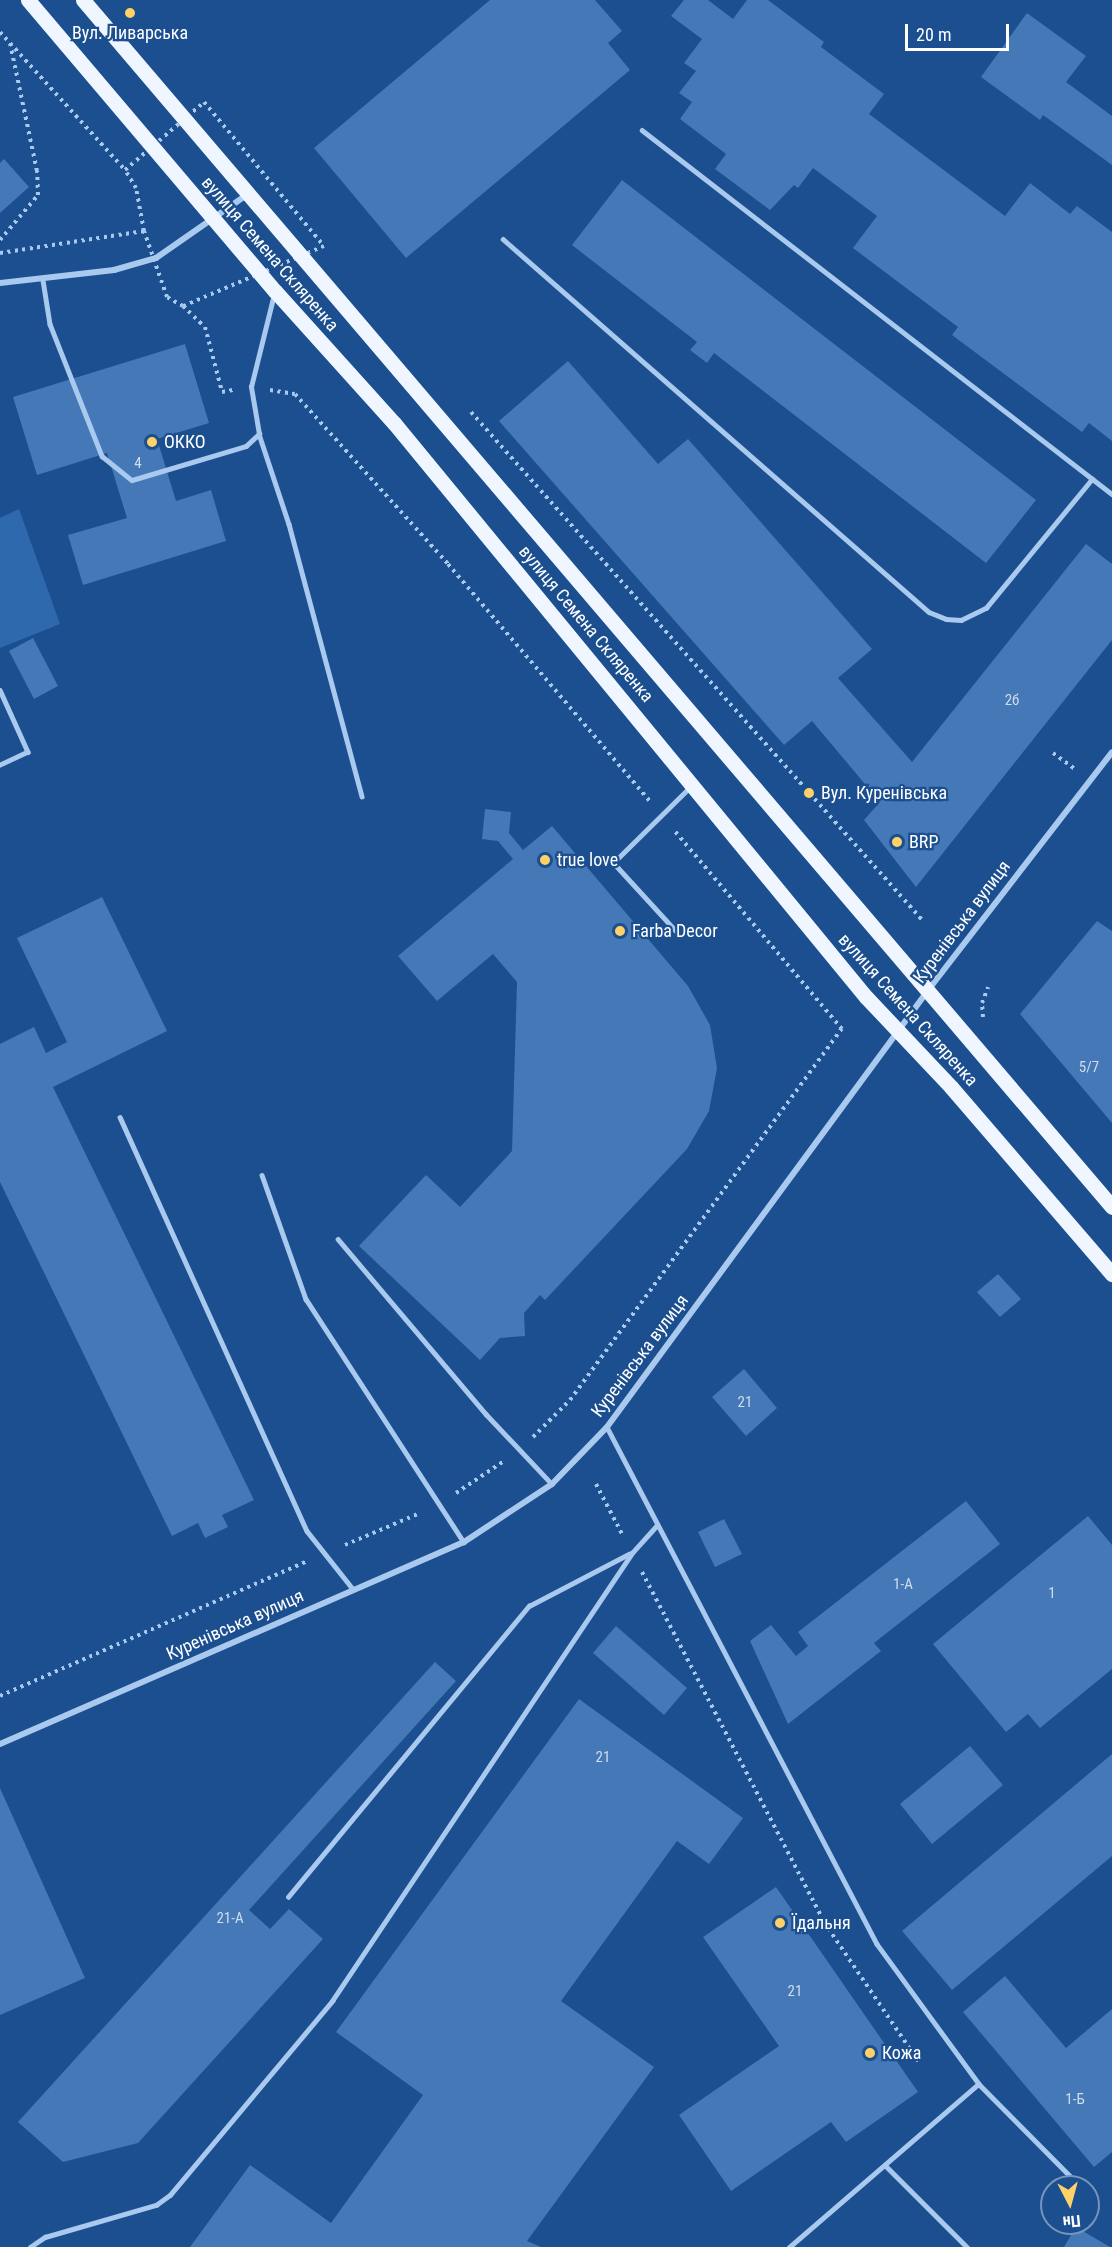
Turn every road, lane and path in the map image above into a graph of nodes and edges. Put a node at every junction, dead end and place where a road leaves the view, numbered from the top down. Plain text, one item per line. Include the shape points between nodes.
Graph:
1 (28, 0) edge
2 (83, 0) edge
3 (0, 32) edge
4 (10, 43) junction
5 (642, 130) dead end
6 (125, 170) dead end
7 (248, 194) junction
8 (213, 219) junction
9 (144, 231) dead end
10 (503, 239) dead end
11 (0, 240) edge
12 (324, 246) dead end
13 (0, 253) edge
14 (332, 255) dead end
15 (43, 280) junction
16 (0, 283) edge
17 (275, 291) junction
18 (183, 306) dead end
19 (251, 387) junction
20 (464, 403) dead end
21 (259, 434) junction
22 (1092, 479) junction
23 (1112, 494) edge
24 (0, 690) edge
25 (1112, 752) edge
26 (0, 765) edge
27 (693, 784) junction
28 (362, 796) dead end
29 (662, 816) junction
30 (923, 921) dead end
31 (680, 936) dead end
32 (988, 987) dead end
33 (929, 989) junction
34 (987, 1027) dead end
35 (842, 1029) dead end
36 (899, 1031) junction
37 (120, 1117) dead end
38 (262, 1175) dead end
39 (1112, 1207) edge
40 (338, 1239) dead end
41 (1112, 1274) edge
42 (607, 1427) junction
43 (552, 1484) junction
44 (596, 1484) dead end
45 (656, 1526) junction
46 (464, 1542) junction
47 (632, 1553) junction
48 (353, 1589) junction
49 (0, 1744) edge
50 (288, 1897) dead end
51 (920, 2064) dead end
52 (979, 2084) junction
53 (885, 2165) junction
54 (1069, 2175) edge
55 (30, 2247) edge
56 (790, 2247) edge
57 (967, 2247) edge

1 - 8 main road, вулиця Семена Скляренка
2 - 7 main road, вулиця Семена Скляренка
3 - 4 path
4 - 6 path
4 - 11 path via 37,171 38,195
5 - 22 lane
7 - 8 street
7 - 33 main road, вулиця Семена Скляренка
8 - 15 street via 156,258 114,270
8 - 17 main road, вулиця Семена Скляренка
9 - 13 path
10 - 22 lane via 929,612 946,619 961,620 986,608
12 - 14 path
15 - 16 street
15 - 21 lane via 50,324 102,456 132,480 246,446
17 - 19 lane
17 - 27 main road, вулиця Семена Скляренка via 394,423
18 - 19 path via 204,327 222,392
19 - 21 lane
19 - 29 path via 295,394 448,564
20 - 30 path
21 - 28 lane via 289,524
22 - 23 lane
24 - 26 lane via 28,752
25 - 33 street, Куренівська вулиця
27 - 29 lane
27 - 36 main road, вулиця Семена Скляренка via 866,997
29 - 31 lane via 613,863
29 - 35 path
32 - 34 path via 982,1003
33 - 36 street, Куренівська вулиця
33 - 39 main road, вулиця Семена Скляренка
36 - 41 main road, вулиця Семена Скляренка
36 - 42 street, Куренівська вулиця
37 - 48 lane via 307,1531
38 - 46 lane via 306,1299
40 - 43 lane via 486,1414
42 - 43 street, Куренівська вулиця
42 - 45 lane
43 - 46 street, Куренівська вулиця
44 - 47 path
45 - 47 lane
45 - 52 lane via 877,1944
46 - 48 street, Куренівська вулиця
47 - 50 lane via 529,1606
47 - 51 path via 824,1922
47 - 55 lane via 332,2001 170,2195 156,2205 45,2237
48 - 49 street, Куренівська вулиця
52 - 53 lane
52 - 54 lane
53 - 56 lane
53 - 57 lane

